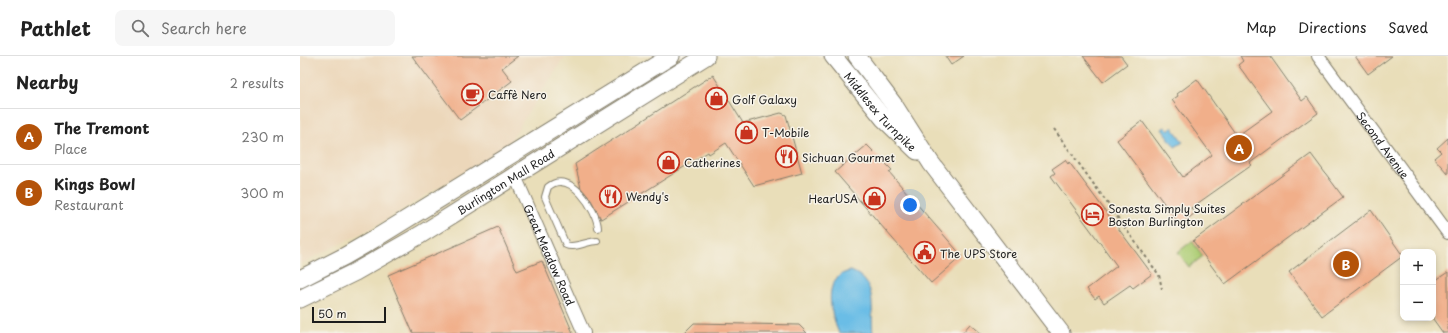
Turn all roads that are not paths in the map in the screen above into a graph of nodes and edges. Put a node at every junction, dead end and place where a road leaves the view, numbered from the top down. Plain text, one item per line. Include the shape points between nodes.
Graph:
1 (671, 56) edge
2 (706, 56) edge
3 (833, 56) edge
4 (857, 56) edge
5 (1318, 56) edge
6 (507, 158) junction
7 (931, 163) junction
8 (515, 176) junction
9 (598, 228) dead end
10 (1448, 233) edge
11 (597, 241) dead end
12 (300, 279) edge
13 (300, 299) edge
14 (584, 333) edge
15 (1061, 333) edge

1 - 6 main road, Burlington Mall Road
2 - 8 main road, Burlington Mall Road
3 - 7 main road, Middlesex Turnpike via 884,119
4 - 7 main road, Middlesex Turnpike via 894,105
5 - 10 street, Second Avenue
6 - 8 main road
6 - 12 main road, Burlington Mall Road via 345,256
7 - 15 main road, Middlesex Turnpike
8 - 13 main road, Burlington Mall Road via 388,254
8 - 14 street, Great Meadow Road
9 - 11 lane via 598,221 578,189 559,182 548,187 545,197 566,245 572,247 588,241

